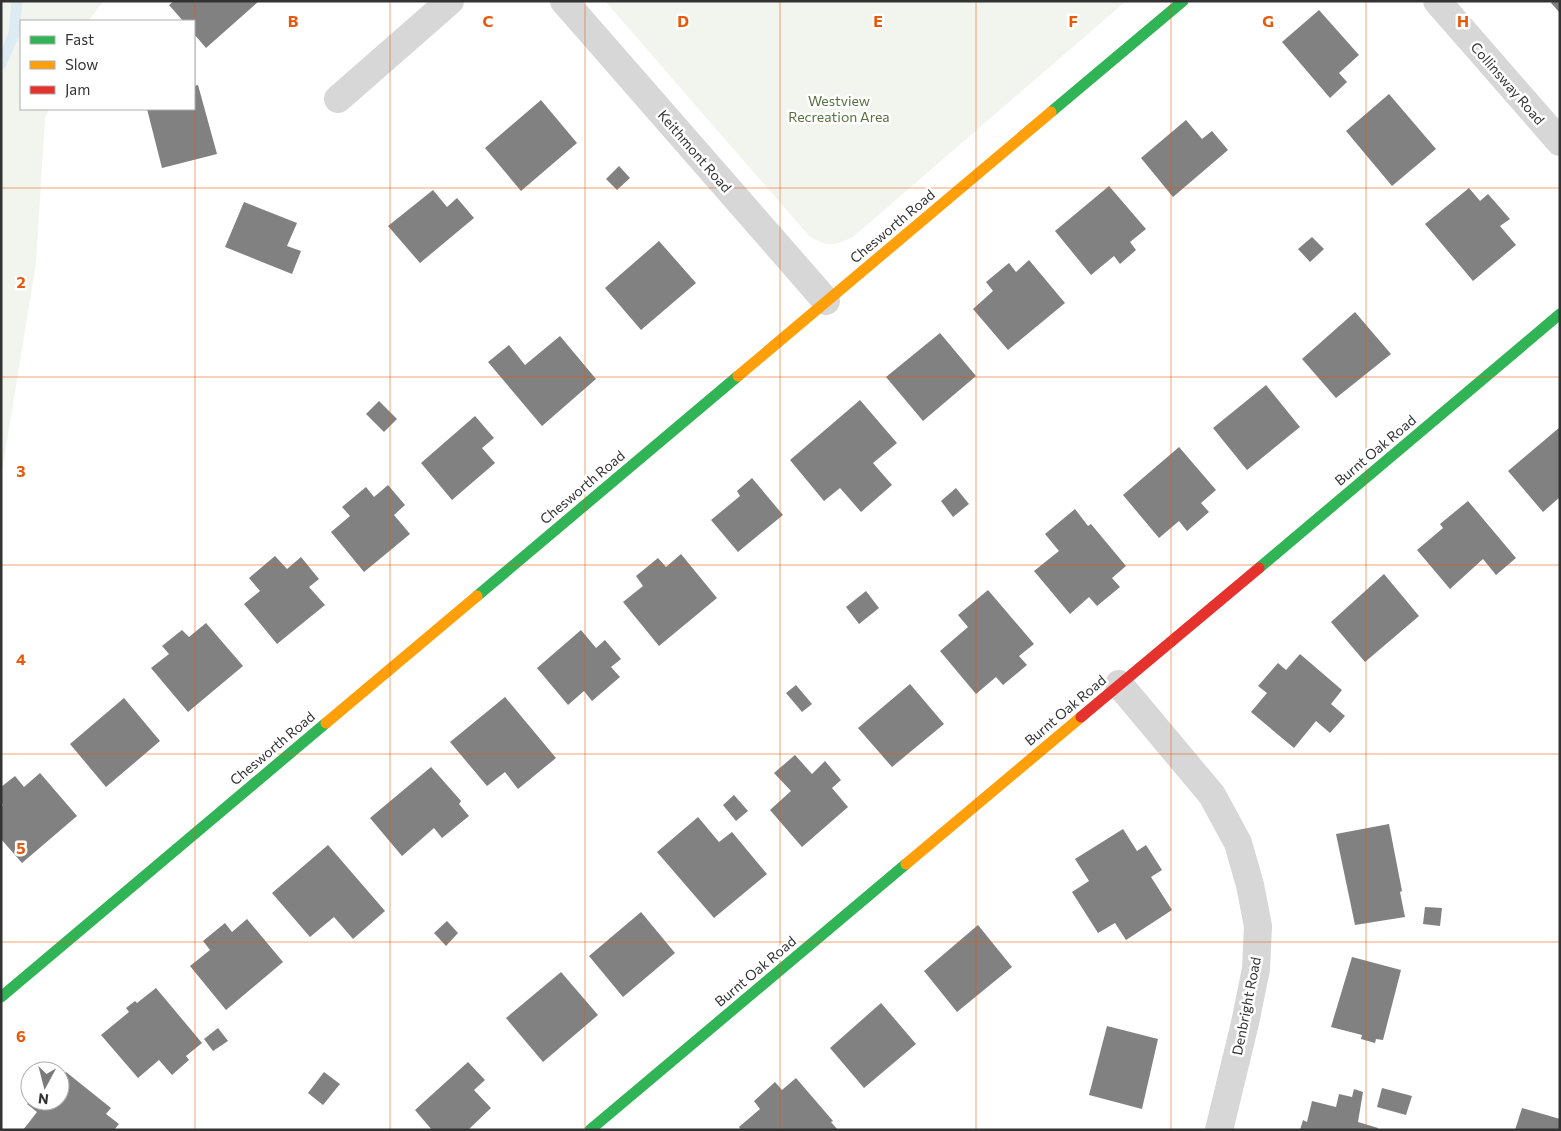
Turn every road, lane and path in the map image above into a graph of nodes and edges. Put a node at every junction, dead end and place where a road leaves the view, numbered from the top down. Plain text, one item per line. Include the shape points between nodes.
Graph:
1 (450, 1) edge
2 (564, 1) edge
3 (1183, 1) edge
4 (1437, 1) edge
5 (338, 99) dead end
6 (1560, 142) edge
7 (826, 301) junction
8 (1560, 314) edge
9 (1120, 684) junction
10 (1, 997) edge
11 (590, 1130) edge
12 (1219, 1130) edge

1 - 5 street
2 - 7 street, Keithmont Road
3 - 7 street, Chesworth Road
4 - 6 street, Collinsway Road
7 - 10 street, Chesworth Road
8 - 9 street, Burnt Oak Road
9 - 11 street, Burnt Oak Road
9 - 12 street, Denbright Road via 1212,795 1238,843 1250,885 1258,926 1256,969

